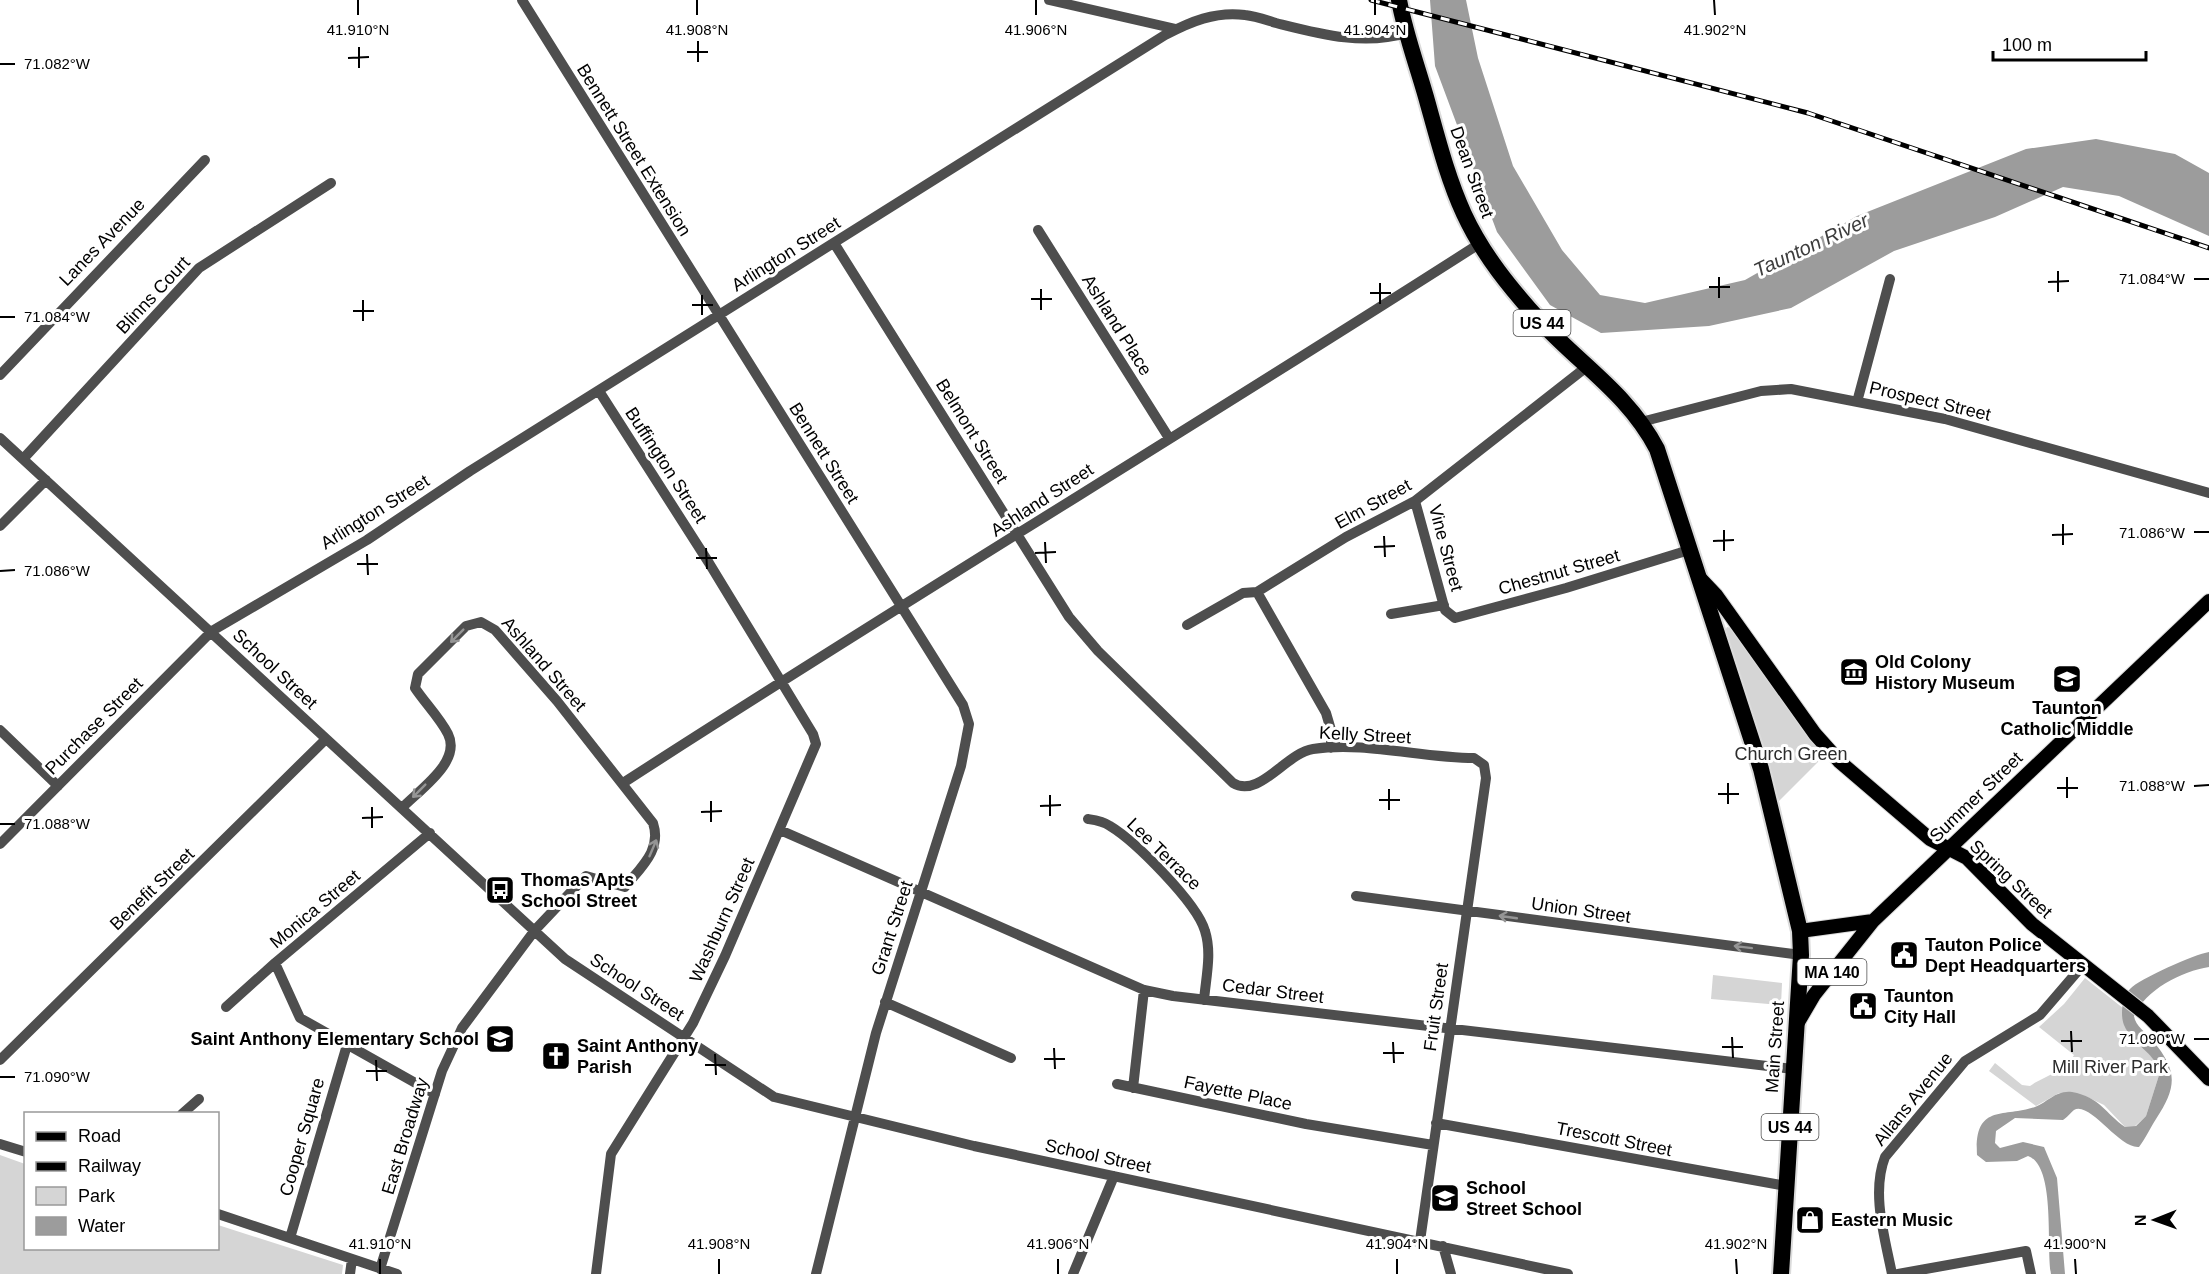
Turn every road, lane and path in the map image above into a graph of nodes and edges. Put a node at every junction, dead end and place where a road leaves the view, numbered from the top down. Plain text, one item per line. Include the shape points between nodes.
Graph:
1 (522, 0) edge
2 (1049, 0) edge
3 (1399, 0) edge
4 (1176, 29) junction
5 (1407, 33) junction
6 (205, 160) dead end
7 (331, 183) dead end
8 (1038, 230) dead end
9 (834, 243) junction
10 (1479, 244) junction
11 (1890, 279) dead end
12 (717, 316) junction
13 (1589, 365) junction
14 (0, 375) edge
15 (599, 391) junction
16 (1857, 402) junction
17 (1641, 423) junction
18 (0, 438) edge
19 (1169, 438) junction
20 (22, 459) junction
21 (46, 480) junction
22 (2209, 493) edge
23 (1415, 501) junction
24 (0, 526) edge
25 (1017, 535) junction
26 (1689, 550) junction
27 (1697, 574) junction
28 (1257, 592) junction
29 (2209, 601) edge
30 (1444, 605) junction
31 (901, 608) junction
32 (1391, 614) dead end
33 (1187, 625) dead end
34 (212, 632) junction
35 (780, 680) junction
36 (0, 730) edge
37 (326, 739) junction
38 (1331, 748) junction
39 (1486, 778) joint
40 (623, 783) junction
41 (58, 786) junction
42 (1239, 786) joint
43 (402, 808) junction
44 (1088, 819) dead end
45 (780, 830) junction
46 (430, 833) junction
47 (0, 844) edge
48 (1949, 848) junction
49 (921, 892) junction
50 (1356, 896) dead end
51 (1467, 911) junction
52 (1874, 921) junction
53 (1834, 926) junction
54 (535, 930) junction
55 (1800, 931) junction
56 (1801, 955) junction
57 (1844, 957) junction
58 (275, 963) junction
59 (2083, 964) junction
60 (1144, 990) junction
61 (1204, 1000) junction
62 (885, 1002) junction
63 (226, 1007) dead end
64 (1450, 1027) junction
65 (1796, 1027) junction
66 (684, 1038) junction
67 (347, 1045) junction
68 (1011, 1058) dead end
69 (0, 1060) edge
70 (1793, 1069) junction
71 (2209, 1079) edge
72 (1117, 1084) dead end
73 (1133, 1088) junction
74 (435, 1094) junction
75 (199, 1099) dead end
76 (183, 1112) edge
77 (856, 1118) junction
78 (1436, 1123) junction
79 (0, 1144) edge
80 (1433, 1145) junction
81 (24, 1151) edge
82 (1113, 1176) junction
83 (1786, 1186) junction
84 (219, 1214) edge
85 (290, 1238) junction
86 (1420, 1241) junction
87 (1443, 1246) junction
88 (352, 1259) junction
89 (380, 1269) junction
90 (350, 1274) edge
91 (397, 1274) edge
92 (596, 1274) edge
93 (816, 1274) edge
94 (1072, 1274) edge
95 (1451, 1274) edge
96 (1568, 1274) edge
97 (1781, 1274) edge
98 (1892, 1274) edge
99 (1898, 1274) edge
100 (2031, 1274) edge

1 - 12 street, Bennett Street Extension
2 - 4 street
3 - 5 highway, Dean Street / US 44
4 - 5 street, Arlington Street via 1206,17 1245,15 1366,41
4 - 9 street, Arlington Street
5 - 10 highway, Dean Street / US 44 via 1446,166 1462,212
6 - 14 street, Lanes Avenue
7 - 20 street, Blinns Court via 199,268
8 - 19 street, Ashland Place
9 - 12 street, Arlington Street
9 - 25 street, Belmont Street
10 - 13 highway, Dean Street / US 44 via 1543,323
10 - 19 street, Ashland Street
11 - 16 street
12 - 15 street, Arlington Street
12 - 31 street, Bennett Street
13 - 17 highway, Dean Street / US 44
13 - 23 street, Elm Street
15 - 34 street, Arlington Street via 366,540
15 - 35 street, Buffington Street
16 - 17 street, Prospect Street via 1780,388
16 - 22 street, Prospect Street via 1945,419
17 - 26 highway, Dean Street / US 44 via 1661,459
18 - 20 street, School Street
19 - 25 street, Ashland Street
20 - 21 street, School Street
21 - 24 street
21 - 34 street, School Street
23 - 28 street, Elm Street via 1346,537
23 - 30 street, Vine Street
25 - 31 street, Ashland Street
25 - 42 street, Belmont Street via 1069,617 1098,651
26 - 27 highway, Dean Street / US 44
26 - 30 street, Chestnut Street via 1462,617 1449,616
27 - 48 main road via 1830,752 1930,839
27 - 55 highway, US 44 via 1761,769
28 - 33 street, Elm Street via 1243,593
28 - 38 street via 1326,713
29 - 48 main road, Summer Street / MA 140
30 - 32 street
31 - 35 street, Ashland Street
31 - 49 street, Grant Street via 963,705 969,724 961,766
34 - 37 street, School Street
34 - 41 street, Purchase Street
35 - 40 street, Ashland Street
35 - 45 street, Washburn Street via 816,744
36 - 41 street
37 - 43 street, School Street
37 - 69 street, Benefit Street
38 - 39 street, Kelly Street via 1474,758 1484,765
38 - 42 street, Kelly Street via 1307,750 1258,784
39 - 51 street, Fruit Street
40 -> 43 street, Ashland Street via 495,630 481,622 466,626 415,681 415,688 447,731 451,748 444,767
54 -> 40 street, Ashland Street via 586,876 625,887 651,855 657,838 653,823
41 - 47 street, Purchase Street
43 - 46 street, School Street
44 - 61 street, Lee Terrace via 1104,823 1122,835 1192,903 1208,940
45 - 49 street, Cedar Street
45 - 66 street, Washburn Street via 722,963
46 - 54 street, School Street
46 - 58 street, Monica Street
48 - 52 main road, Summer Street / MA 140
48 - 59 main road, Spring Street via 1967,858 2032,924
49 - 60 street, Cedar Street
49 - 62 street, Grant Street
50 - 51 street, Union Street
56 -> 51 street, Union Street
51 - 64 street, Fruit Street
52 - 53 main road
52 - 57 main road, Summer Street / MA 140
53 - 55 main road
53 - 57 main road via 1847,937
54 - 66 street, School Street via 573,964
54 - 74 street, East Broadway via 462,1028
55 - 56 highway, Main Street / US 44
56 - 65 highway, Main Street / US 44
57 - 65 main road, Summer Street / MA 140 via 1814,995
58 - 63 street
58 - 67 street, Monica Street via 300,1018
59 - 71 main road, Spring Street via 2148,1016
59 - 98 street, Allans Avenue via 2040,1015 1965,1061 1887,1154 1880,1202
60 - 61 street, Cedar Street
60 - 73 street
61 - 64 street, Cedar Street
62 - 68 street
62 - 77 street, Grant Street
64 - 70 street, Cedar Street
64 - 78 street, Fruit Street
65 - 70 highway, Main Street / US 44
66 - 77 street, School Street via 774,1097
66 - 92 street, Washburn Street via 611,1154
67 - 74 street, Monica Street
67 - 85 street, Cooper Square
70 - 83 highway, Main Street / US 44
72 - 73 street, Fayette Place
73 - 80 street, Fayette Place via 1306,1124
74 - 89 street, East Broadway
75 - 76 street
77 - 82 street, School Street
77 - 93 street, Grant Street
78 - 80 street, Fruit Street
78 - 83 street, Trescott Street
79 - 81 street
80 - 86 street, Fruit Street
82 - 86 street, School Street
82 - 94 street
83 - 97 highway, Main Street / US 44
84 - 85 street
85 - 88 street
86 - 87 street, School Street
87 - 95 street
87 - 96 street, School Street
88 - 89 street
88 - 90 street
89 - 91 street
99 - 100 street via 2026,1251

